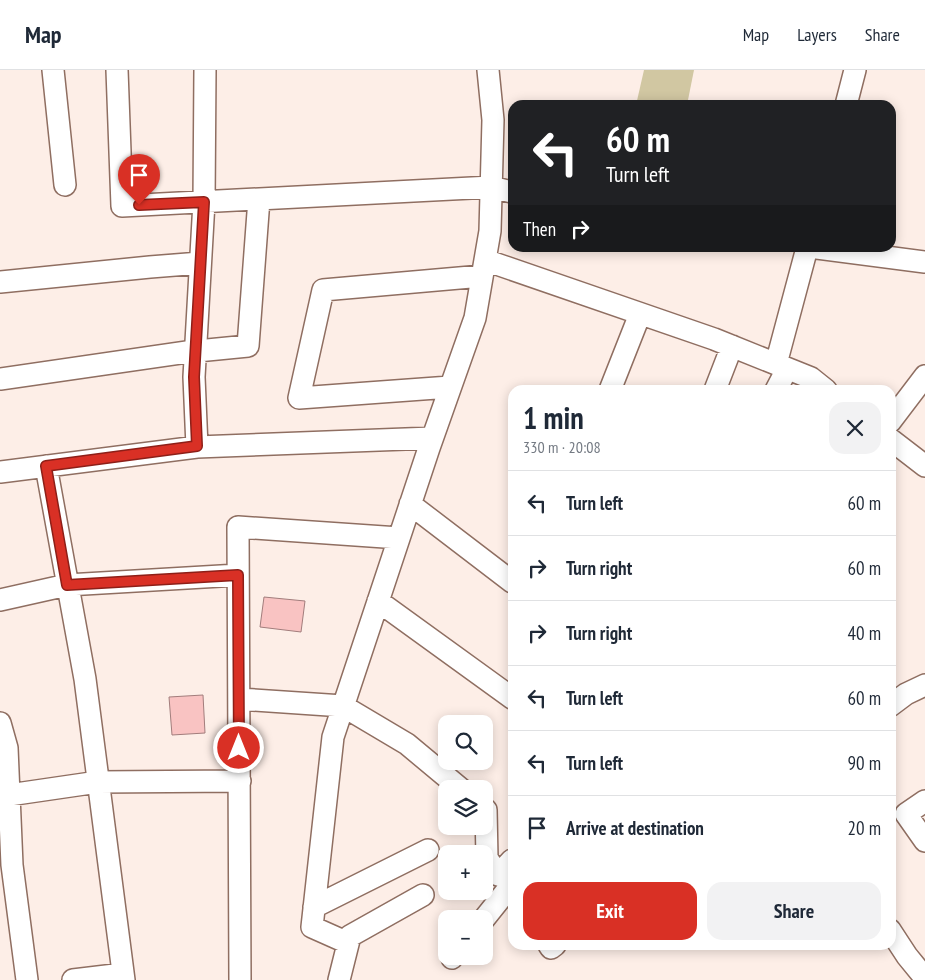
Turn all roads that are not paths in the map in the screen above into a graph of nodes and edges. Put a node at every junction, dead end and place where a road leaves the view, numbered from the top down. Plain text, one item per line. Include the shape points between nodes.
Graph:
1 (53, 70) edge
2 (117, 70) edge
3 (205, 70) edge
4 (488, 70) edge
5 (855, 70) edge
6 (847, 100) edge
7 (65, 186) dead end
8 (491, 187) junction
9 (508, 191) edge
10 (259, 199) junction
11 (204, 202) junction
12 (806, 252) edge
13 (848, 252) edge
14 (925, 262) edge
15 (200, 263) junction
16 (483, 268) junction
17 (0, 282) edge
18 (640, 314) junction
19 (732, 346) junction
20 (195, 351) junction
21 (782, 366) junction
22 (925, 376) edge
23 (0, 379) edge
24 (612, 385) edge
25 (717, 385) edge
26 (777, 385) edge
27 (820, 385) edge
28 (450, 387) junction
29 (896, 414) edge
30 (432, 438) junction
31 (896, 444) edge
32 (197, 446) junction
33 (46, 466) junction
34 (925, 466) edge
35 (0, 472) edge
36 (410, 504) junction
37 (399, 538) junction
38 (238, 575) junction
39 (508, 579) edge
40 (67, 585) junction
41 (0, 600) edge
42 (378, 601) junction
43 (925, 686) edge
44 (508, 695) edge
45 (239, 699) junction
46 (896, 702) edge
47 (343, 706) junction
48 (1, 731) edge
49 (450, 780) edge
50 (240, 781) junction
51 (98, 782) junction
52 (9, 795) junction
53 (925, 801) edge
54 (487, 835) edge
55 (925, 841) edge
56 (428, 850) dead end
57 (508, 880) edge
58 (423, 895) dead end
59 (314, 907) junction
60 (490, 910) edge
61 (896, 940) edge
62 (348, 943) junction
63 (124, 977) edge
64 (925, 978) edge
65 (27, 980) edge
66 (73, 980) edge
67 (240, 980) edge
68 (339, 980) edge

1 - 7 street
2 - 11 street via 122,206
3 - 11 street
4 - 8 street via 493,120
5 - 6 street
8 - 9 street
8 - 10 street
8 - 16 street via 490,231
10 - 11 street
10 - 20 street via 248,346
11 - 15 street
12 - 21 street
13 - 14 street
15 - 17 street
15 - 20 street
16 - 18 street
16 - 28 street via 475,318
16 - 28 street via 323,290 299,398
18 - 19 street
18 - 24 street
19 - 21 street
19 - 25 street
20 - 23 street
20 - 32 street
21 - 26 street
21 - 27 street
22 - 29 street
28 - 30 street
30 - 32 street
30 - 36 street
31 - 34 street
32 - 33 street
33 - 35 street
33 - 40 street
36 - 37 street
36 - 39 street
37 - 38 street via 238,527
37 - 42 street
38 - 40 street
38 - 45 street
40 - 41 street
40 - 51 street via 85,679
42 - 44 street
42 - 47 street
43 - 46 street
45 - 47 street
45 - 50 street
47 - 49 street via 407,744
47 - 59 street via 333,737
48 - 52 street via 7,748
50 - 51 street
50 - 67 street
51 - 52 street
51 - 63 street
52 - 65 street via 12,865
53 - 55 street via 906,814
54 - 57 street via 487,858
56 - 59 street
57 - 60 street
58 - 62 street via 350,936
59 - 62 street via 312,927
61 - 64 street
62 - 68 street
63 - 66 street

